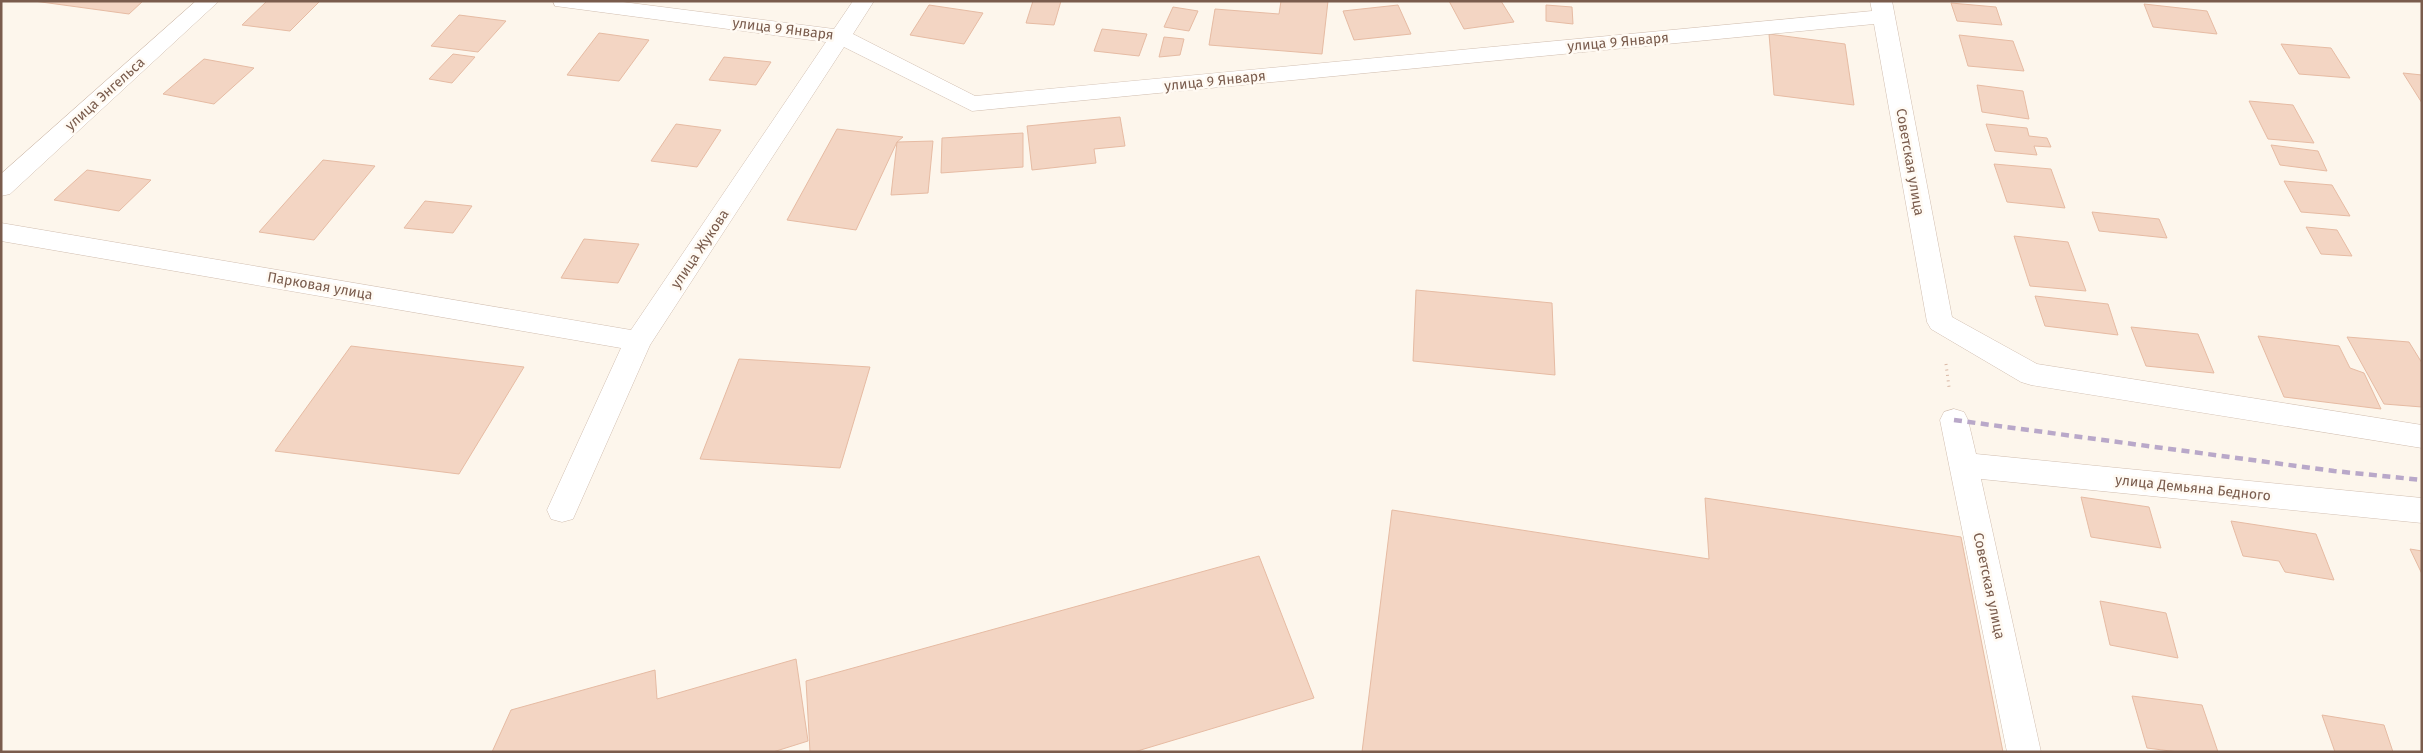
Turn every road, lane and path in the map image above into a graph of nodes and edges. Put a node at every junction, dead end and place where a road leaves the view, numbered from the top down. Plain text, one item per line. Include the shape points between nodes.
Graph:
1 (209, 1) edge
2 (563, 1) edge
3 (864, 1) edge
4 (1882, 9) edge
5 (841, 37) junction
6 (1, 188) edge
7 (1, 232) edge
8 (1940, 322) junction
9 (638, 341) junction
10 (1954, 420) joint
11 (2422, 437) edge
12 (1964, 465) junction
13 (562, 510) dead end
14 (2422, 511) edge
15 (2024, 752) edge

1 - 6 street, улица Энгельса
2 - 5 street, улица 9 Января
3 - 5 street, улица Жукова
4 - 5 street, улица 9 Января via 972,104
4 - 8 street, Советская улица
5 - 9 street, улица Жукова
7 - 9 street, Парковая улица
8 - 10 path
8 - 11 street via 2031,374
9 - 13 street, улица Жукова
10 - 12 street, Советская улица
12 - 14 street, улица Демьяна Бедного
12 - 15 street, Советская улица

